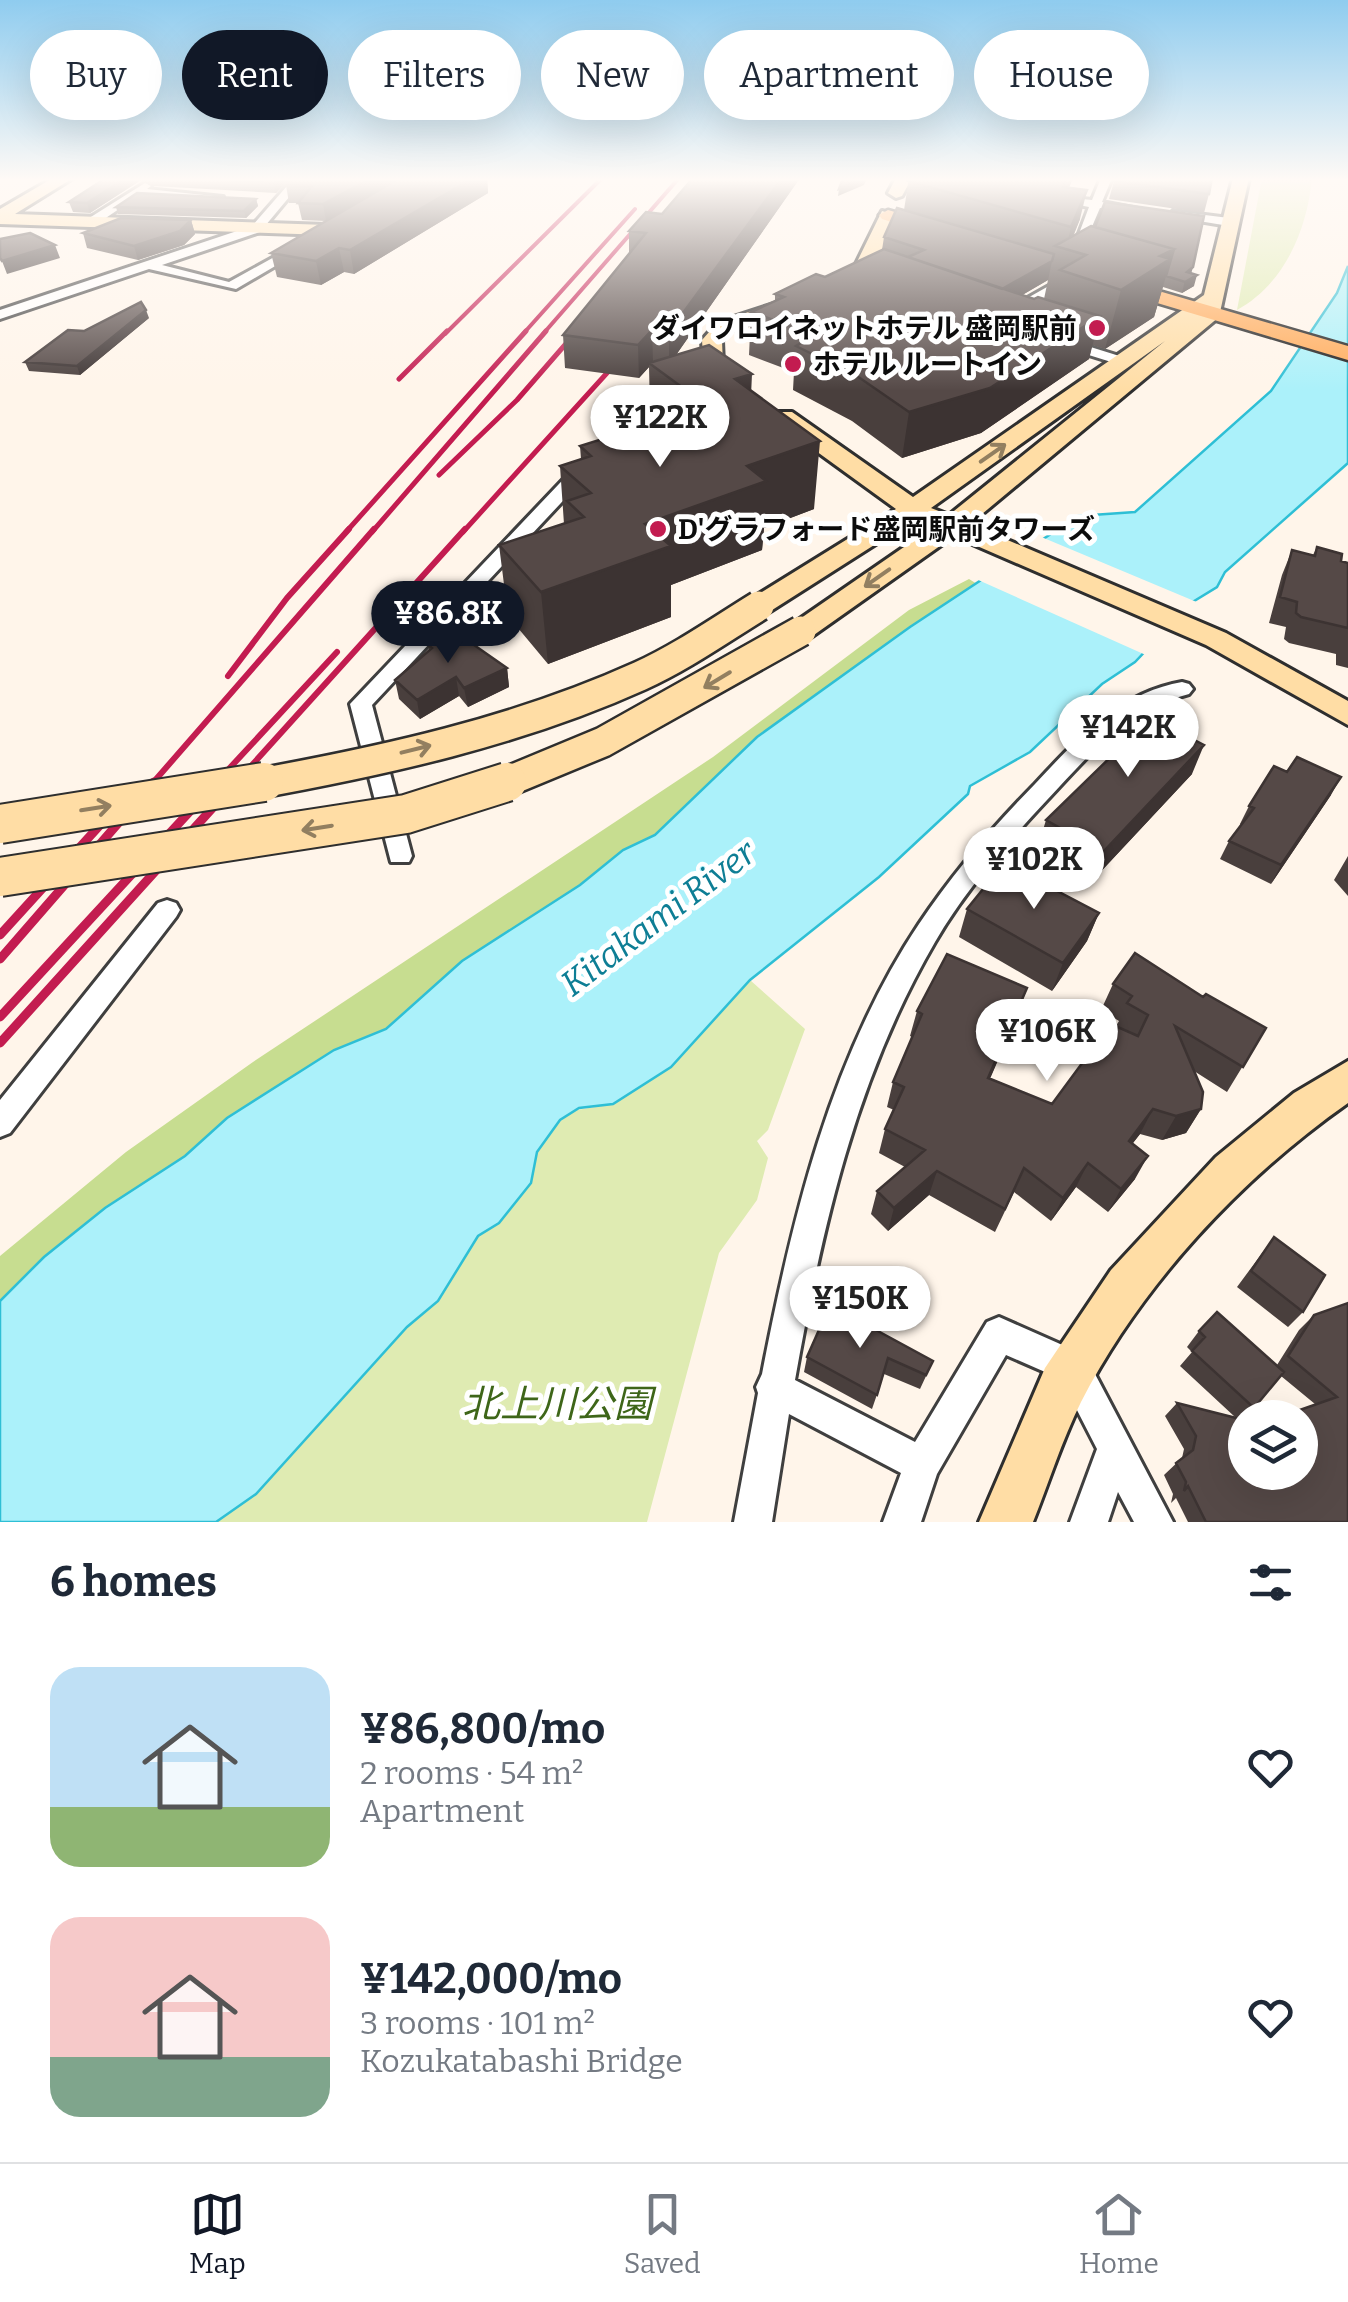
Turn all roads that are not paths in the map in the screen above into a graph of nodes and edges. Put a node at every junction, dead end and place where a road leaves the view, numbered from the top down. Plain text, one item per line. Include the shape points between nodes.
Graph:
1 (197, 249) edge
2 (294, 249) edge
3 (884, 249) edge
4 (1079, 249) edge
5 (1223, 249) edge
6 (150, 266) junction
7 (1069, 273) junction
8 (1208, 312) junction
9 (0, 314) edge
10 (1014, 326) edge
11 (1051, 338) edge
12 (1348, 353) edge
13 (1124, 362) junction
14 (712, 367) junction
15 (914, 509) junction
16 (953, 525) junction
17 (1182, 689) dead end
18 (1348, 715) edge
19 (0, 824) edge
20 (400, 856) dead end
21 (0, 876) edge
22 (167, 910) dead end
23 (1348, 1080) edge
24 (0, 1122) edge
25 (1073, 1367) junction
26 (773, 1387) junction
27 (1115, 1450) junction
28 (922, 1466) junction
29 (753, 1522) edge
30 (902, 1522) edge
31 (1006, 1522) edge
32 (1089, 1522) edge
33 (1154, 1522) edge

1 - 6 street
2 - 6 street via 230,286
3 - 14 street via 870,278 725,326 712,340
4 - 7 street
5 - 8 street
6 - 9 street
7 - 8 main road
7 - 8 main road
7 - 10 street via 996,320
8 - 12 main road
8 - 13 street
8 - 16 street
11 - 13 street
15 -> 13 street
14 - 15 street
14 - 20 street via 658,390 361,704
15 - 16 street
19 -> 15 street, bridge via 334,769 504,727 642,676
16 - 18 street via 1216,639
16 -> 21 street, bridge via 800,630 603,742 521,778 406,814
17 - 26 street via 1155,691 1023,805 923,937 836,1122
22 - 24 street
23 - 25 street via 1242,1164 1150,1258
25 - 27 street
25 - 28 street via 999,1334
25 - 31 street
26 - 28 street
26 - 29 street
27 - 32 street
27 - 33 street
28 - 30 street

